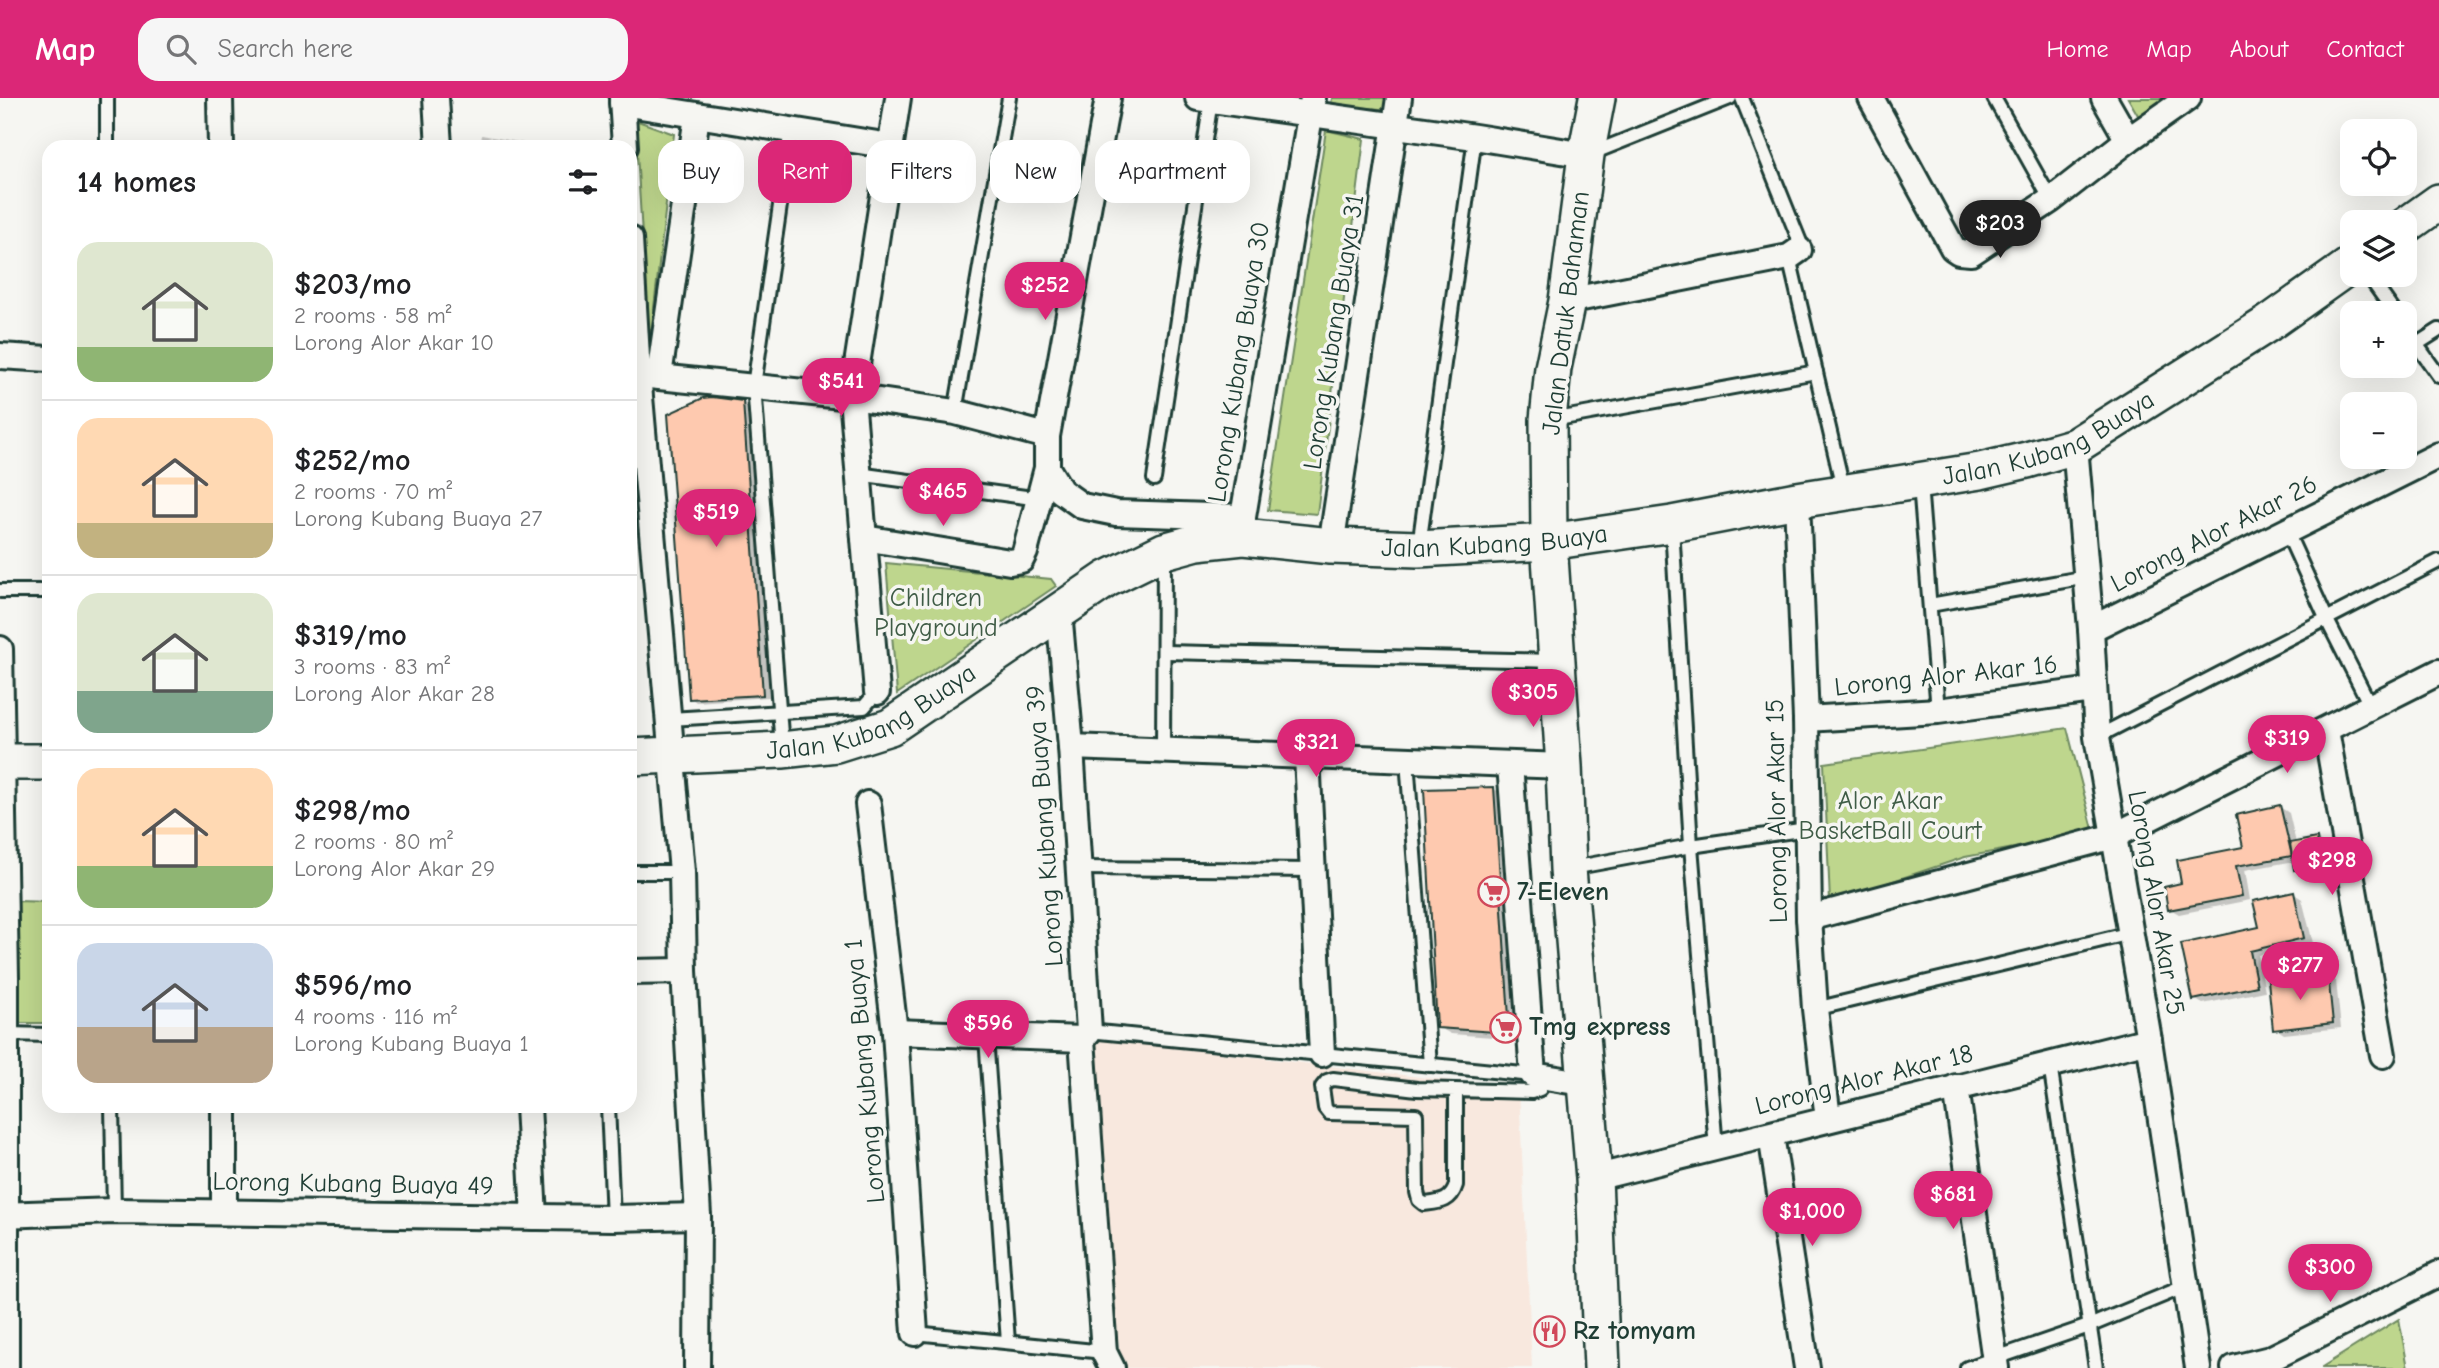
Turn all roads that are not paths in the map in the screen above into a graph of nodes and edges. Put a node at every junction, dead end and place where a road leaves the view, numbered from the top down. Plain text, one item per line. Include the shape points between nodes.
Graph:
1 (107, 98) edge
2 (220, 98) edge
3 (436, 98) edge
4 (898, 98) edge
5 (1009, 98) edge
6 (1108, 98) edge
7 (1399, 98) edge
8 (1597, 98) edge
9 (1730, 98) edge
10 (1742, 98) edge
11 (1871, 98) edge
12 (1994, 98) edge
13 (2104, 98) edge
14 (2188, 98) edge
15 (1205, 99) edge
16 (622, 100) edge
17 (1312, 106) edge
18 (697, 116) junction
19 (1396, 127) junction
20 (791, 129) junction
21 (1475, 136) junction
22 (107, 140) edge
23 (221, 140) edge
24 (439, 140) edge
25 (625, 140) edge
26 (891, 140) edge
27 (2128, 140) junction
28 (866, 142) edge
29 (1586, 155) junction
30 (2050, 200) junction
31 (2439, 202) edge
32 (881, 203) edge
33 (2417, 218) edge
34 (1794, 254) junction
35 (2340, 273) edge
36 (1567, 300) junction
37 (637, 320) edge
38 (2439, 330) edge
39 (2417, 344) joint
40 (0, 356) edge
41 (42, 359) edge
42 (1816, 372) junction
43 (642, 375) edge
44 (2439, 376) edge
45 (754, 386) junction
46 (852, 397) junction
47 (955, 412) junction
48 (1548, 420) junction
49 (1047, 436) junction
50 (2075, 446) junction
51 (2439, 455) edge
52 (1047, 468) junction
53 (858, 474) junction
54 (1154, 479) dead end
55 (1919, 481) junction
56 (1844, 492) junction
57 (1040, 499) junction
58 (1797, 500) junction
59 (1672, 524) junction
60 (1243, 527) junction
61 (2286, 530) junction
62 (864, 538) junction
63 (1549, 542) junction
64 (1331, 545) junction
65 (1418, 549) junction
66 (1164, 551) junction
67 (2439, 561) edge
68 (2087, 577) junction
69 (0, 591) edge
70 (42, 591) edge
71 (1930, 605) junction
72 (1059, 611) junction
73 (2327, 620) junction
74 (2091, 629) junction
75 (0, 649) edge
76 (1166, 652) junction
77 (1557, 661) junction
78 (2439, 672) edge
79 (2093, 690) junction
80 (877, 692) joint
81 (2371, 707) junction
82 (1938, 711) junction
83 (780, 713) junction
84 (670, 719) junction
85 (1805, 719) junction
86 (2326, 730) junction
87 (2096, 737) junction
88 (1071, 747) junction
89 (782, 750) junction
90 (1163, 751) junction
91 (673, 756) junction
92 (1307, 756) junction
93 (637, 757) edge
94 (1407, 760) junction
95 (2, 762) edge
96 (42, 762) edge
97 (1510, 764) junction
98 (1563, 766) junction
99 (868, 804) dead end
100 (1807, 829) junction
101 (2114, 836) junction
102 (1691, 846) junction
103 (1078, 868) junction
104 (1568, 869) junction
105 (1313, 870) junction
106 (637, 872) edge
107 (682, 872) junction
108 (1809, 918) junction
109 (2130, 933) junction
110 (684, 971) junction
111 (637, 972) edge
112 (3, 977) edge
113 (1815, 1009) junction
114 (895, 1032) junction
115 (6, 1034) junction
116 (42, 1035) edge
117 (1085, 1035) junction
118 (986, 1037) junction
119 (2149, 1040) junction
120 (1322, 1054) junction
121 (2383, 1055) dead end
122 (1430, 1065) junction
123 (2050, 1065) junction
124 (4, 1069) edge
125 (1540, 1076) junction
126 (1588, 1084) junction
127 (1956, 1087) junction
128 (1417, 1089) junction
129 (1456, 1092) junction
130 (112, 1113) edge
131 (224, 1113) edge
132 (528, 1113) edge
133 (608, 1113) edge
134 (1416, 1115) junction
135 (1828, 1119) junction
136 (1772, 1135) junction
137 (1716, 1148) junction
138 (1594, 1178) junction
139 (114, 1211) junction
140 (224, 1211) junction
141 (4, 1215) edge
142 (698, 1216) junction
143 (534, 1217) junction
144 (613, 1218) junction
145 (2439, 1274) edge
146 (2186, 1286) junction
147 (4, 1292) edge
148 (2089, 1326) junction
149 (915, 1333) joint
150 (1009, 1342) junction
151 (1108, 1360) edge
152 (1995, 1363) edge
153 (2203, 1367) edge
154 (6, 1368) edge
155 (696, 1368) edge
156 (1602, 1368) edge
157 (1807, 1368) edge
158 (1966, 1368) edge
159 (2096, 1368) edge
160 (2234, 1368) edge

1 - 22 lane
2 - 23 street
3 - 24 street
4 - 26 street
5 - 47 lane
6 - 49 street
7 - 19 street, Lorong Kubang Buaya 31
8 - 29 street, Jalan Datuk Bahaman
9 - 29 lane
10 - 34 lane via 1800,242
11 - 30 street via 1959,252 1970,253
12 - 30 lane
13 - 27 street
14 - 27 street
15 - 17 street
15 - 54 lane
16 - 18 street
16 - 25 street
17 - 19 street
17 - 60 street, Lorong Kubang Buaya 30
18 - 20 street
18 - 43 street
19 - 21 street
19 - 64 street, Lorong Kubang Buaya 31
20 - 28 street
20 - 45 lane
21 - 29 street
21 - 65 lane
27 - 30 street
29 - 36 street, Jalan Datuk Bahaman
31 - 33 street
32 - 46 street
34 - 36 street
34 - 42 lane
35 - 50 street, Jalan Kubang Buaya
36 - 48 street, Jalan Datuk Bahaman
37 - 43 street
38 - 39 lane
39 - 44 lane
40 - 41 street
42 - 48 lane
42 - 56 lane
43 - 45 street
43 - 84 street
45 - 46 street
45 - 83 lane
46 - 47 street
46 - 53 street
47 - 49 street
48 - 63 street, Jalan Datuk Bahaman
49 - 52 street
50 - 55 street, Jalan Kubang Buaya via 2003,466
50 - 68 street, Lorong Alor Akar 25
51 - 61 street, Lorong Alor Akar 26
52 - 57 street
52 - 60 street via 1061,491 1082,506
53 - 57 lane
53 - 62 street
55 - 56 street, Jalan Kubang Buaya
55 - 71 lane
56 - 58 street, Jalan Kubang Buaya
57 - 62 street via 1021,560 1010,562
58 - 59 street, Jalan Kubang Buaya
58 - 85 street, Lorong Alor Akar 15
59 - 63 street, Jalan Kubang Buaya
59 - 102 lane
60 - 64 street, Jalan Kubang Buaya
60 - 66 street, Jalan Kubang Buaya
61 - 73 lane
61 - 74 street, Lorong Alor Akar 26
62 - 80 street
63 - 65 street, Jalan Kubang Buaya
63 - 77 street, Jalan Datuk Bahaman
64 - 65 street, Jalan Kubang Buaya
66 - 72 street, Jalan Kubang Buaya via 1107,579
66 - 76 lane
67 - 73 lane
68 - 71 lane
68 - 74 street, Lorong Alor Akar 25
69 - 70 lane
71 - 82 lane
72 - 88 street, Lorong Kubang Buaya 39
72 - 89 street, Jalan Kubang Buaya via 890,727 836,744
73 - 81 lane
73 - 87 lane
74 - 79 street, Lorong Alor Akar 25
75 - 95 street
76 - 77 lane
76 - 90 lane
77 - 98 street, Jalan Datuk Bahaman
78 - 81 street
79 - 82 street, Lorong Alor Akar 16
79 - 87 street, Lorong Alor Akar 25
80 - 83 lane via 864,708
81 - 86 street
82 - 85 street, Lorong Alor Akar 16
83 - 84 lane
83 - 89 lane
84 - 91 street
85 - 100 street, Lorong Alor Akar 15
86 - 101 street
86 - 121 street
87 - 101 street, Lorong Alor Akar 25
88 - 90 street
88 - 103 street, Lorong Kubang Buaya 39
89 - 91 street, Jalan Kubang Buaya
90 - 92 street
91 - 93 street, Jalan Kubang Buaya
91 - 107 street
92 - 94 street
92 - 105 street
94 - 97 street
94 - 122 lane
95 - 96 street
95 - 112 street
97 - 98 street
97 - 125 street
98 - 104 street, Jalan Datuk Bahaman
99 - 114 street, Lorong Kubang Buaya 1
100 - 102 lane
100 - 108 street, Lorong Alor Akar 15
101 - 108 street
101 - 109 street, Lorong Alor Akar 25
102 - 104 lane
102 - 137 lane
103 - 105 lane
103 - 117 street, Lorong Kubang Buaya 39
104 - 126 street, Jalan Datuk Bahaman
105 - 120 street
106 - 107 lane
107 - 110 street
108 - 113 street, Lorong Alor Akar 15
109 - 113 lane
109 - 119 street, Lorong Alor Akar 25
110 - 111 street
110 - 142 street
112 - 115 street
113 - 135 street, Lorong Alor Akar 15
114 - 118 street
114 - 149 street, Lorong Kubang Buaya 1
115 - 116 lane
115 - 124 street
117 - 118 street
117 - 120 lane
117 - 151 street, Lorong Kubang Buaya 39
118 - 150 lane
119 - 123 street, Lorong Alor Akar 18
119 - 146 street, Lorong Alor Akar 25
120 - 122 lane
122 - 125 lane
123 - 127 street, Lorong Alor Akar 18
123 - 148 lane
124 - 141 street
125 - 126 street
125 - 129 lane via 1540,1089 1532,1092
126 - 138 street, Jalan Datuk Bahaman
127 - 135 street, Lorong Alor Akar 18
127 - 152 street
128 - 129 lane
128 - 134 lane
128 - 134 lane via 1333,1079 1322,1087 1329,1113
129 - 134 lane via 1456,1185 1446,1201 1424,1204 1419,1200
130 - 139 lane
131 - 140 street
132 - 143 street
133 - 144 lane
135 - 136 street, Lorong Alor Akar 18
136 - 137 street, Lorong Alor Akar 18
136 - 157 street
137 - 138 street, Lorong Alor Akar 18
138 - 156 street, Jalan Datuk Bahaman
139 - 140 street, Lorong Kubang Buaya 49
139 - 141 street, Lorong Kubang Buaya 49
140 - 143 street, Lorong Kubang Buaya 49
141 - 147 street
142 - 144 street, Lorong Kubang Buaya 49
142 - 155 street
143 - 144 street, Lorong Kubang Buaya 49
145 - 160 street via 2270,1359
146 - 148 lane
146 - 153 street, Lorong Alor Akar 25
147 - 154 street
148 - 152 lane
148 - 159 lane
149 - 150 lane
150 - 151 lane
152 - 158 lane

